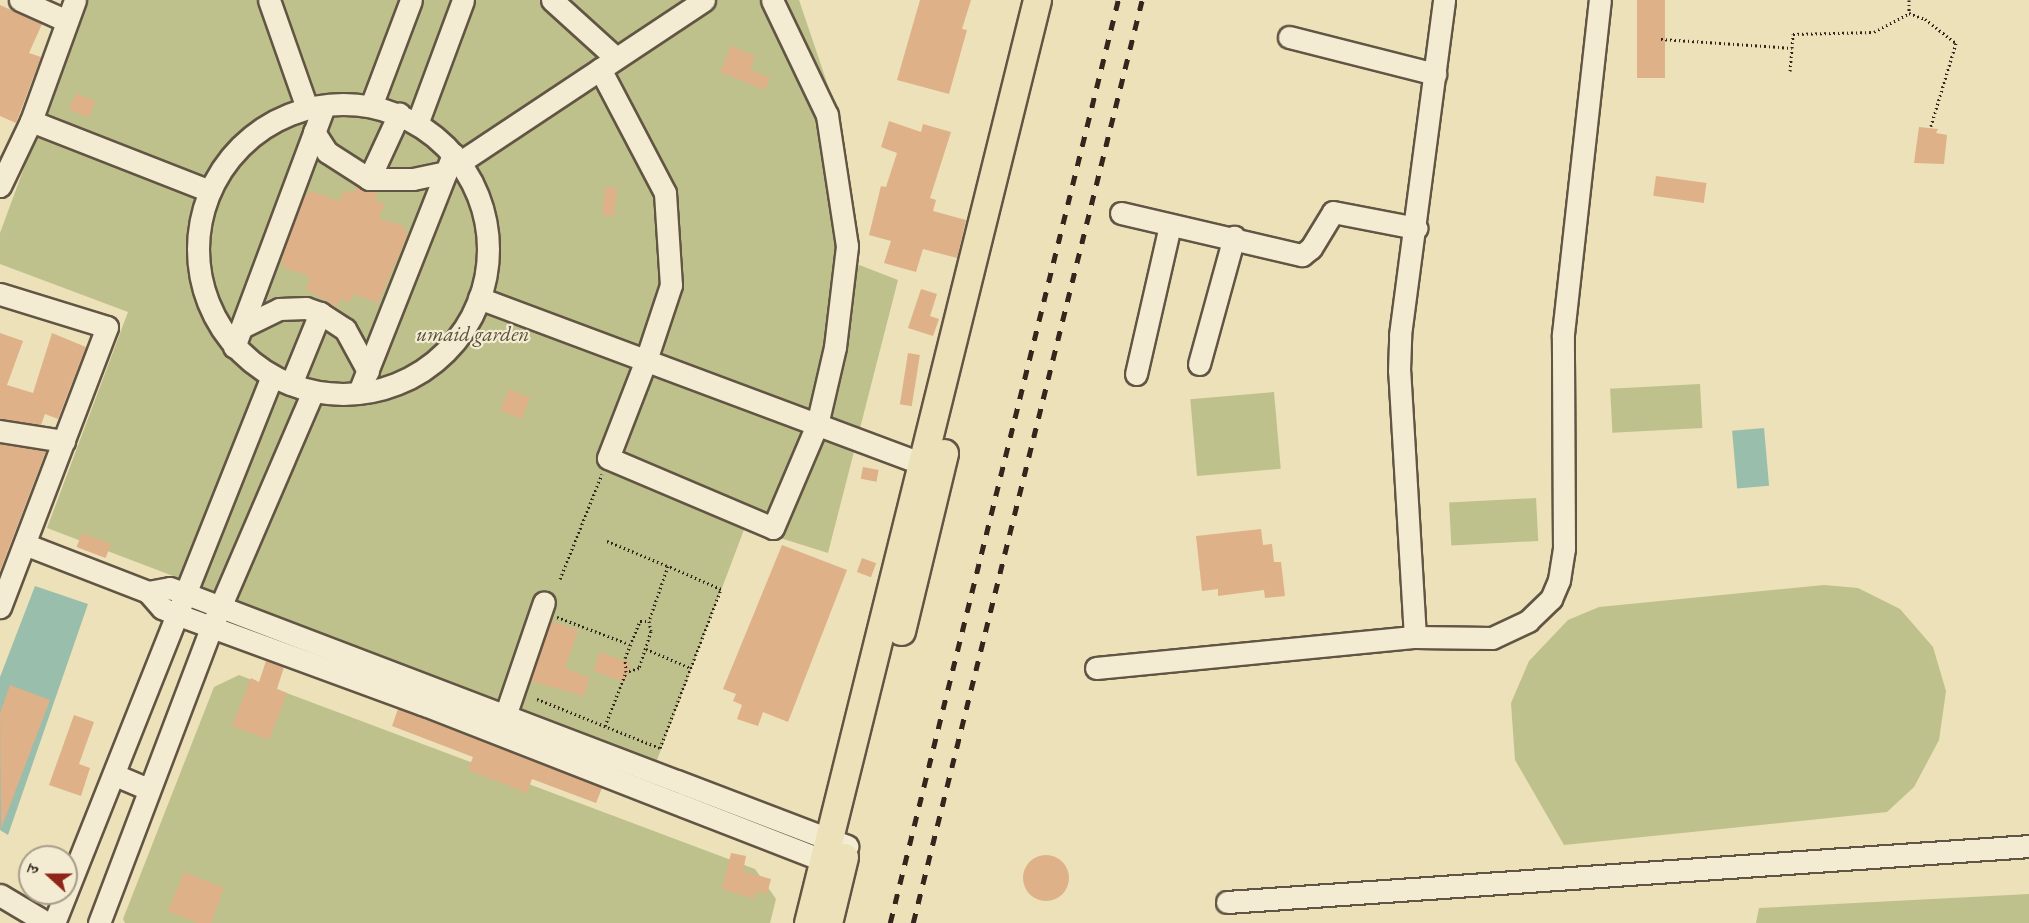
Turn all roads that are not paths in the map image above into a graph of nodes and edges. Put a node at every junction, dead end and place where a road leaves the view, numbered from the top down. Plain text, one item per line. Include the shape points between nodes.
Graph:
1 (20, 0) edge
2 (75, 0) edge
3 (269, 0) edge
4 (411, 0) edge
5 (463, 0) edge
6 (552, 0) edge
7 (704, 0) edge
8 (772, 0) edge
9 (1037, 0) edge
10 (1056, 0) edge
11 (1444, 0) edge
12 (1600, 0) edge
13 (68, 21) junction
14 (1288, 37) dead end
15 (608, 64) junction
16 (1435, 74) junction
17 (371, 106) junction
18 (315, 107) junction
19 (408, 119) junction
20 (31, 120) junction
21 (314, 132) junction
22 (452, 163) junction
23 (369, 179) junction
24 (0, 186) edge
25 (210, 191) junction
26 (1121, 213) dead end
27 (1170, 225) junction
28 (1416, 228) junction
29 (1234, 237) junction
30 (0, 294) edge
31 (479, 298) junction
32 (320, 313) junction
33 (242, 327) junction
34 (234, 347) junction
35 (646, 360) junction
36 (1199, 364) dead end
37 (368, 370) junction
38 (1136, 374) dead end
39 (282, 380) junction
40 (313, 392) junction
41 (359, 392) junction
42 (817, 425) junction
43 (0, 431) edge
44 (64, 441) junction
45 (922, 464) junction
46 (27, 545) junction
47 (148, 592) junction
48 (184, 593) junction
49 (0, 607) edge
50 (223, 607) junction
51 (542, 607) road end
52 (176, 614) junction
53 (212, 626) junction
54 (1415, 637) junction
55 (1096, 668) dead end
56 (505, 716) junction
57 (115, 775) junction
58 (148, 789) junction
59 (2029, 846) edge
60 (836, 853) junction
61 (0, 895) edge
62 (1227, 902) dead end
63 (47, 923) edge
64 (54, 923) edge
65 (99, 923) edge
66 (808, 923) edge
67 (828, 923) edge

1 - 13 street
2 - 13 street
3 - 18 street
4 - 17 street
5 - 19 street
6 - 15 street
7 - 15 street
8 - 42 street via 827,115 847,246 835,347
9 - 45 main road
10 - 60 main road
11 - 16 street
12 - 54 street via 1563,334 1564,548 1559,580 1551,599 1528,621 1492,638
13 - 20 street
14 - 16 street
15 - 22 street
15 - 35 street via 665,193 670,285
16 - 28 street
17 - 18 street via 345,102
17 - 19 street
18 - 21 street
18 - 25 street via 274,120 231,156
19 - 22 street
19 - 23 street
20 - 24 street
20 - 25 street
21 - 23 street via 327,152
21 - 33 street
22 - 23 street via 413,179
22 - 31 street via 477,190 487,223 489,251
22 - 37 street
25 - 34 street via 201,217 199,275 207,304
26 - 27 street
27 - 29 street
27 - 38 street
28 - 29 street via 1333,212 1311,249 1302,255
28 - 54 street via 1399,371
29 - 36 street
30 - 44 street via 107,327
31 - 35 street
31 - 41 street via 458,339 428,367 394,386
32 - 33 street via 306,308 279,309
32 - 37 street via 345,329
32 - 39 street
33 - 34 street
34 - 39 street
35 - 42 street
35 - 42 street via 608,458 773,528
37 - 41 street
39 - 40 street
39 - 48 street
40 - 41 street
40 - 50 street
42 - 45 street
43 - 44 street
44 - 46 street
45 - 60 main road
46 - 47 street
46 - 49 street
47 - 48 street via 170,588
47 - 52 street via 162,608
48 - 50 street
48 - 52 street
50 - 53 street
50 - 56 street
51 - 56 street
52 - 53 street
52 - 57 street
53 - 58 street
53 - 60 street
54 - 55 street
56 - 60 street
57 - 58 street
57 - 64 street
58 - 65 street
59 - 62 street
60 - 66 main road
60 - 67 main road
61 - 63 street

